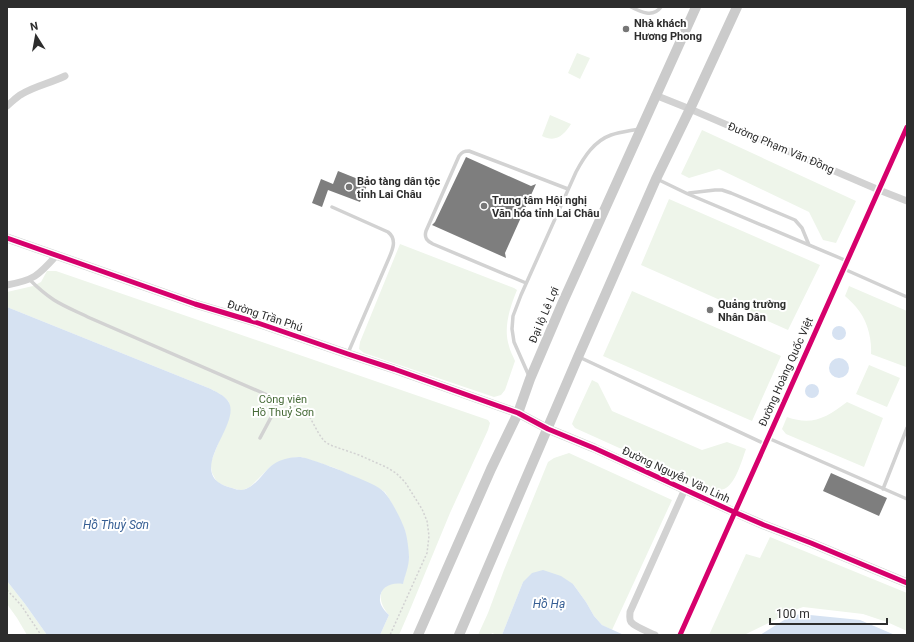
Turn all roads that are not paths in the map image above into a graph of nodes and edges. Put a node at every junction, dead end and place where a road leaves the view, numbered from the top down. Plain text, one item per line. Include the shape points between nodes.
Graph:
1 (631, 7) edge
2 (661, 7) edge
3 (696, 7) edge
4 (736, 7) edge
5 (65, 76) dead end
6 (655, 95) junction
7 (7, 106) edge
8 (690, 109) junction
9 (907, 127) edge
10 (640, 129) junction
11 (656, 179) junction
12 (568, 189) junction
13 (879, 190) junction
14 (688, 194) junction
15 (907, 200) edge
16 (332, 207) dead end
17 (7, 238) edge
18 (809, 245) junction
19 (56, 256) junction
20 (847, 261) junction
21 (844, 268) junction
22 (30, 280) junction
23 (526, 283) junction
24 (7, 285) edge
25 (907, 297) edge
26 (348, 354) junction
27 (578, 357) junction
28 (530, 379) junction
29 (518, 413) junction
30 (548, 428) junction
31 (907, 428) edge
32 (260, 438) dead end
33 (766, 441) junction
34 (883, 489) junction
35 (685, 490) junction
36 (907, 499) edge
37 (734, 512) junction
38 (907, 583) edge
39 (418, 635) edge
40 (459, 635) edge
41 (655, 635) edge
42 (680, 635) edge

1 - 2 lane via 649,14 657,12
3 - 6 main road, Đại lộ Lê Lợi
4 - 8 main road
5 - 7 street via 25,92
6 - 8 street, Đường Phạm Văn Đồng
6 - 10 main road, Đại lộ Lê Lợi
8 - 11 main road
8 - 13 street, Đường Phạm Văn Đồng
9 - 13 street, Đường Hoàng Quốc Việt
10 - 12 lane via 619,132 600,140 580,163
10 - 28 main road, Đại lộ Lê Lợi
11 - 14 lane
11 - 27 main road
12 - 23 lane
12 - 23 lane via 469,151 464,151 459,156 426,231 426,238 433,244
13 - 15 street, Đường Phạm Văn Đồng
13 - 20 street, Đường Hoàng Quốc Việt
14 - 18 lane
14 - 18 lane via 716,190 731,193 795,220 805,232
16 - 26 lane via 388,232 394,238 393,249
17 - 19 street, Đường Trần Phú
18 - 20 lane
19 - 22 street via 44,270
19 - 26 street, Đường Trần Phú
20 - 21 street, Đường Hoàng Quốc Việt
21 - 25 lane
21 - 33 street, Đường Hoàng Quốc Việt
22 - 24 street
22 - 32 lane via 53,300 90,318 272,397 277,402 276,408
23 - 28 lane via 514,316 512,335
26 - 29 street, Đường Trần Phú
27 - 30 main road
27 - 33 lane
28 - 29 main road, Đại lộ Lê Lợi
29 - 30 street, Đường Nguyễn Văn Linh
29 - 39 main road, Đại lộ Lê Lợi
30 - 35 street, Đường Nguyễn Văn Linh
30 - 40 main road
31 - 34 lane
33 - 34 lane
33 - 37 street, Đường Hoàng Quốc Việt
34 - 36 lane
35 - 37 street, Đường Nguyễn Văn Linh
35 - 41 street via 630,612 634,624
37 - 38 street, Đường Nguyễn Văn Linh
37 - 42 street, Đường Hoàng Quốc Việt

